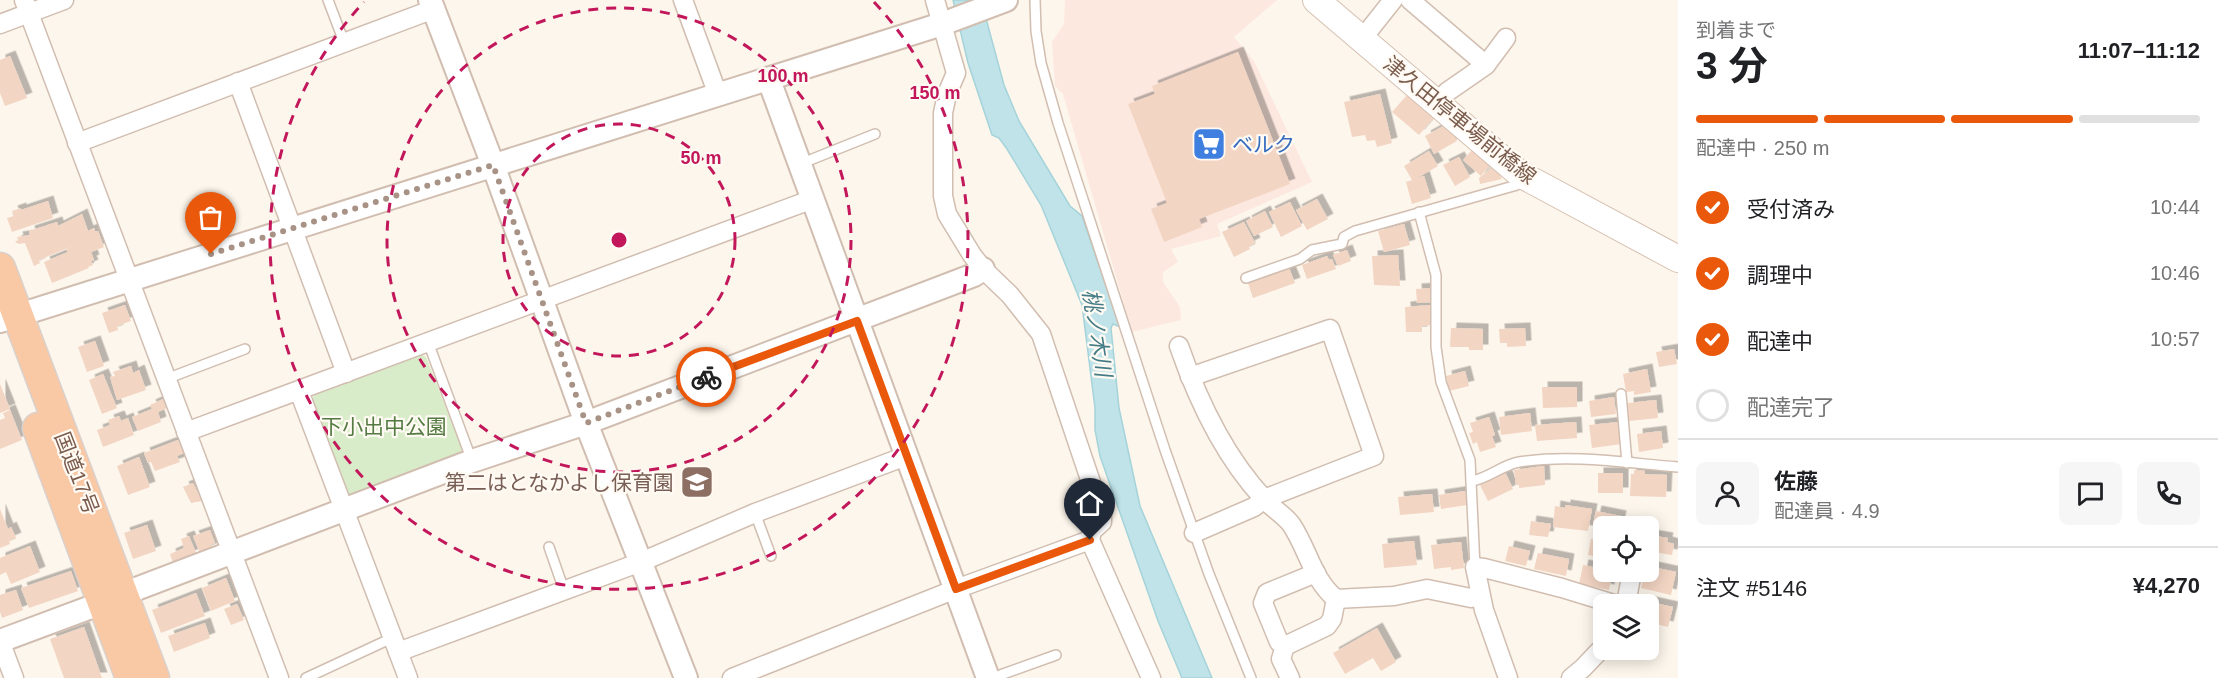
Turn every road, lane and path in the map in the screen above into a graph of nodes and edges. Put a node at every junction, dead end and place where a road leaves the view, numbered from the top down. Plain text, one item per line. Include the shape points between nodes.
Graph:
1 (64, 0) edge
2 (328, 0) edge
3 (683, 0) edge
4 (935, 0) edge
5 (1006, 0) edge
6 (1035, 0) edge
7 (1393, 0) edge
8 (1410, 0) edge
9 (1320, 1) edge
10 (432, 4) edge
11 (26, 7) edge
12 (945, 23) junction
13 (0, 24) edge
14 (1506, 38) dead end
15 (1362, 39) junction
16 (344, 42) junction
17 (1486, 65) junction
18 (769, 80) junction
19 (238, 82) junction
20 (718, 95) junction
21 (1436, 103) junction
22 (875, 134) dead end
23 (76, 142) junction
24 (800, 164) junction
25 (493, 165) junction
26 (1520, 174) junction
27 (813, 199) junction
28 (1419, 212) junction
29 (292, 228) junction
30 (1678, 260) edge
31 (0, 268) edge
32 (983, 269) junction
33 (1246, 278) dead end
34 (130, 281) junction
35 (542, 300) junction
36 (6, 321) edge
37 (857, 321) junction
38 (428, 342) junction
39 (1179, 346) dead end
40 (245, 349) dead end
41 (346, 373) junction
42 (1190, 377) junction
43 (165, 379) junction
44 (298, 391) junction
45 (1621, 394) dead end
46 (586, 423) junction
47 (186, 432) junction
48 (906, 456) junction
49 (472, 461) junction
50 (1627, 463) junction
51 (1678, 467) edge
52 (1472, 482) junction
53 (1264, 500) junction
54 (345, 510) junction
55 (755, 513) junction
56 (1194, 533) junction
57 (1090, 540) junction
58 (549, 548) dead end
59 (230, 554) junction
60 (771, 556) dead end
61 (641, 562) junction
62 (1475, 567) junction
63 (1316, 573) junction
64 (956, 589) junction
65 (564, 590) junction
66 (1480, 595) junction
67 (1593, 598) edge
68 (113, 599) junction
69 (1336, 599) junction
70 (0, 641) edge
71 (395, 645) junction
72 (1285, 646) junction
73 (1056, 654) dead end
74 (1593, 658) edge
75 (14, 678) edge
76 (131, 678) edge
77 (154, 678) edge
78 (279, 678) edge
79 (306, 678) edge
80 (408, 678) edge
81 (686, 678) edge
82 (732, 678) edge
83 (990, 678) edge
84 (1151, 678) edge
85 (1251, 678) edge
86 (1290, 678) edge
87 (1508, 678) edge
88 (1571, 678) edge

1 - 11 street
2 - 16 lane
3 - 20 street
4 - 12 street
5 - 12 street
6 - 56 lane via 1041,63 1056,114
7 - 15 street
8 - 17 street
9 - 15 main road, 津久田停車場前橋線
10 - 16 street
10 - 25 street
11 - 13 street
11 - 23 street
12 - 18 street
12 - 32 street via 956,73 943,113 943,201 957,232
14 - 17 street
15 - 21 main road, 津久田停車場前橋線
16 - 19 street
17 - 21 street
18 - 20 street
18 - 24 street
19 - 23 street
19 - 29 street
20 - 25 street
21 - 26 main road, 津久田停車場前橋線
22 - 24 lane
23 - 34 street
24 - 27 street
25 - 29 street
25 - 35 street
26 - 28 lane via 1517,184
26 - 30 main road, 津久田停車場前橋線
27 - 35 street
27 - 37 street
28 - 33 lane via 1355,231 1344,237 1342,244 1312,250 1300,259
28 - 52 lane via 1438,287 1439,374 1467,448
29 - 34 street
29 - 41 street
31 - 36 highway, 国道17号
32 - 37 street
32 - 57 street via 1041,334 1102,515 1102,522 1089,535
34 - 36 street
34 - 43 street
35 - 38 street
35 - 46 street
36 - 68 highway, 国道17号
37 - 46 street
37 - 48 street
38 - 41 street
38 - 49 lane
39 - 42 street
40 - 43 lane
41 - 44 street
42 - 53 street via 1224,447
42 - 53 street via 1330,329 1374,456
43 - 47 street
44 - 47 street
44 - 54 street
45 - 50 lane
46 - 49 street
46 - 61 street
47 - 59 street
48 - 55 street
48 - 64 street
49 - 54 street
50 - 51 lane
50 - 52 lane via 1577,459 1520,462
52 - 62 lane
53 - 56 street
53 - 63 street via 1290,524
54 - 59 street
54 - 71 street
55 - 60 lane
55 - 61 street
56 - 85 lane
57 - 64 street
57 - 84 street
58 - 65 lane
59 - 68 street
59 - 78 street
61 - 65 street
61 - 81 street
62 - 66 street
62 - 67 street
63 - 69 street via 1324,589
63 - 72 street via 1267,593 1263,603
64 - 82 street
64 - 83 street
65 - 71 street
66 - 69 street via 1471,598 1427,589 1394,596
66 - 87 street
68 - 70 street
68 - 76 highway, 国道17号
68 - 77 highway, 国道17号
69 - 72 street via 1327,626
70 - 75 street
71 - 79 lane
71 - 80 street
72 - 86 street via 1281,659
73 - 83 lane
74 - 88 street

